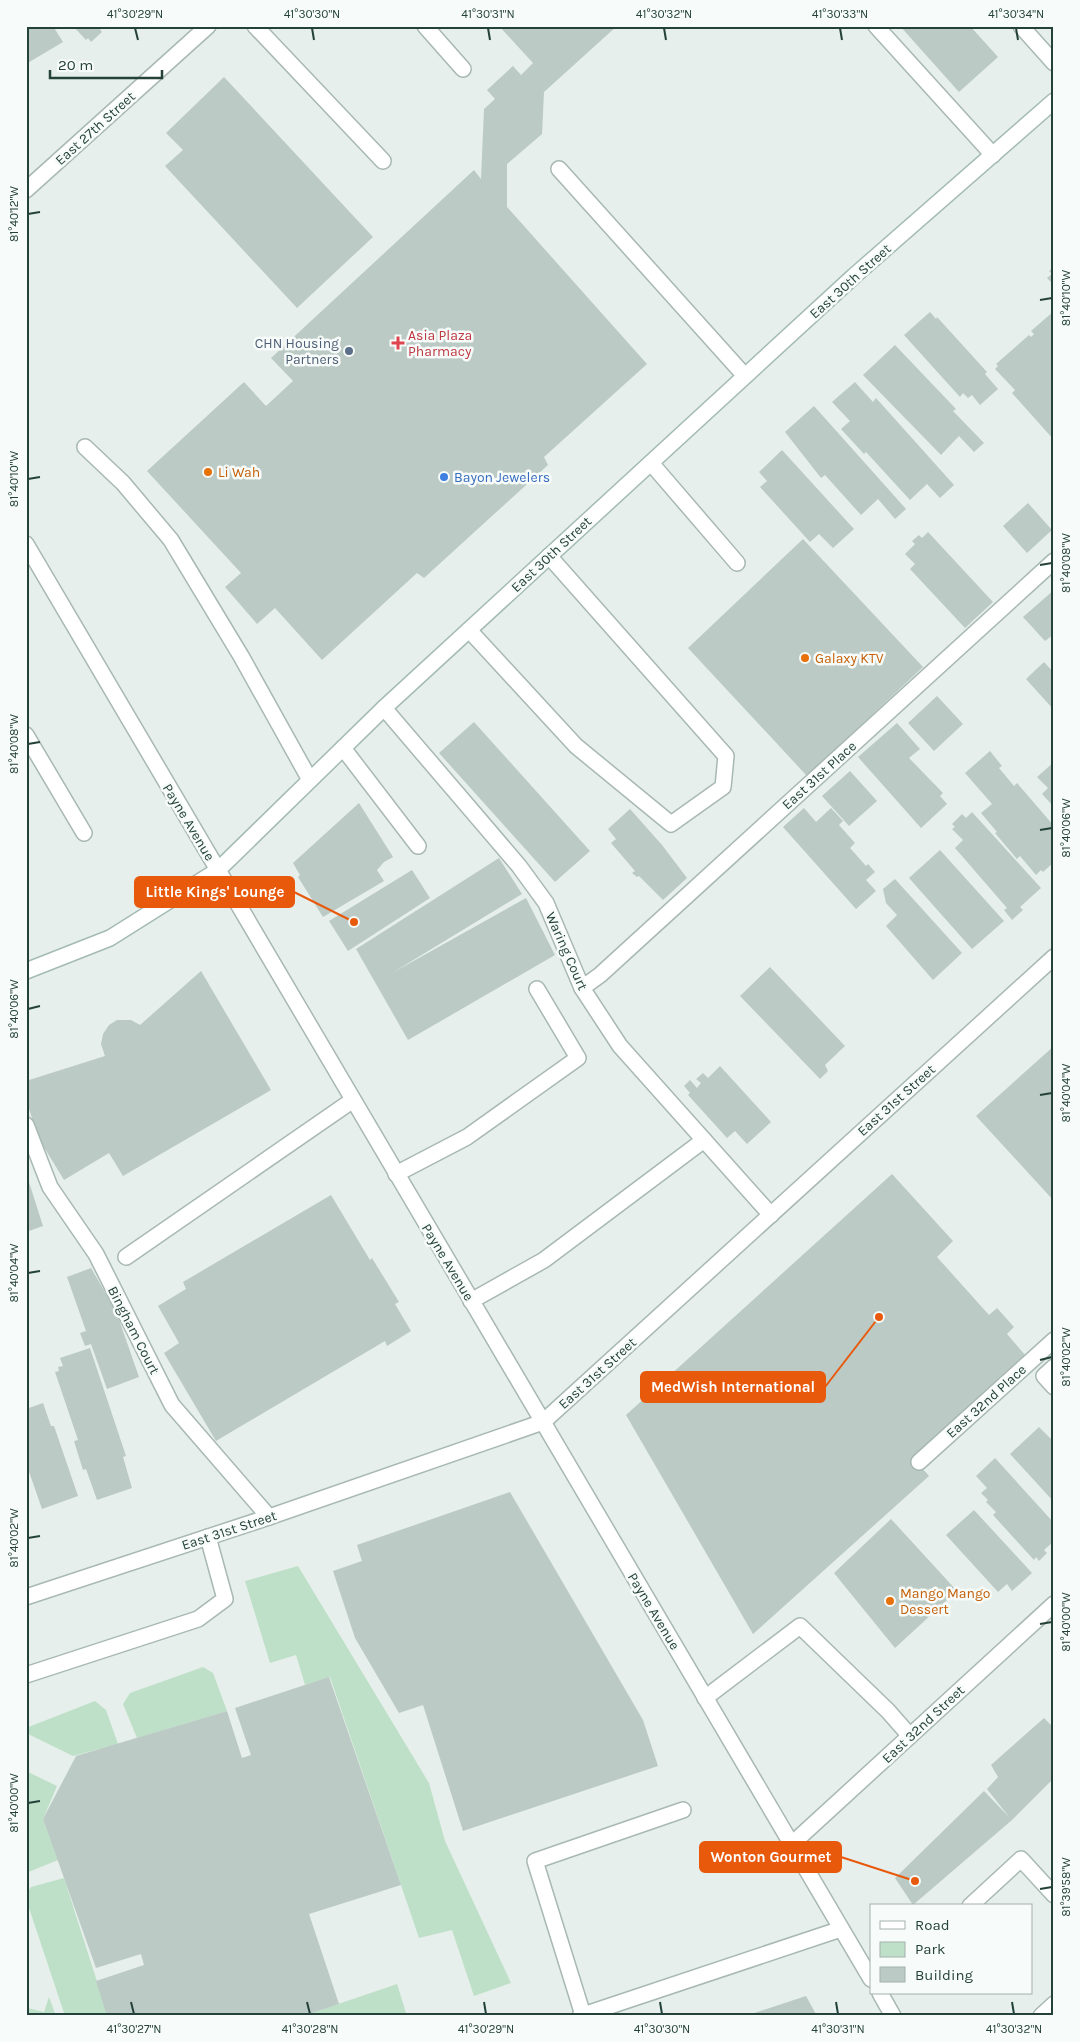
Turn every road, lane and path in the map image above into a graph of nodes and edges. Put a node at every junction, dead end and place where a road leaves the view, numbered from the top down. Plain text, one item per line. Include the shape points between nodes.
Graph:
1 (208, 26) edge
2 (255, 26) edge
3 (425, 26) edge
4 (876, 26) edge
5 (1021, 26) edge
6 (1054, 63) edge
7 (463, 69) dead end
8 (1054, 101) edge
9 (993, 154) junction
10 (383, 161) dead end
11 (559, 169) dead end
12 (26, 190) edge
13 (745, 376) junction
14 (85, 447) dead end
15 (651, 463) junction
16 (26, 544) edge
17 (549, 556) junction
18 (1054, 561) edge
19 (738, 563) dead end
20 (469, 630) junction
21 (384, 708) junction
22 (26, 735) edge
23 (343, 748) junction
24 (310, 780) junction
25 (84, 833) dead end
26 (418, 846) dead end
27 (218, 870) junction
28 (1054, 957) edge
29 (26, 971) edge
30 (582, 988) junction
31 (537, 989) dead end
32 (353, 1100) junction
33 (26, 1125) edge
34 (704, 1140) junction
35 (396, 1174) junction
36 (770, 1215) junction
37 (126, 1257) dead end
38 (471, 1301) junction
39 (1054, 1340) edge
40 (1054, 1367) edge
41 (1054, 1387) edge
42 (543, 1422) junction
43 (919, 1462) dead end
44 (269, 1517) junction
45 (208, 1537) junction
46 (26, 1597) edge
47 (1054, 1604) edge
48 (26, 1675) edge
49 (706, 1698) junction
50 (910, 1736) junction
51 (683, 1810) dead end
52 (792, 1844) junction
53 (1054, 1894) edge
54 (972, 1904) edge
55 (841, 1929) junction
56 (870, 1972) edge
57 (881, 1994) edge
58 (1054, 2004) edge
59 (582, 2015) edge
60 (893, 2016) edge
61 (1041, 2016) edge

1 - 12 street, East 27th Street
2 - 10 street
3 - 7 street
4 - 9 street
5 - 6 street
8 - 9 street, East 30th Street
9 - 13 street, East 30th Street
11 - 13 street
13 - 15 street, East 30th Street
14 - 24 street via 124,483 171,540
15 - 17 street, East 30th Street
15 - 19 street
16 - 27 street, Payne Avenue
17 - 20 street, East 30th Street
17 - 20 street via 726,756 723,787 671,824 576,746
18 - 30 street, East 31st Place via 615,962
20 - 21 street, East 30th Street
21 - 23 street, East 30th Street
21 - 30 street, Waring Court via 520,866 546,903
22 - 25 street
23 - 24 street, East 30th Street
23 - 26 street
24 - 27 street, East 30th Street
27 - 29 street, East 30th Street via 110,938
27 - 32 street, Payne Avenue
28 - 36 street, East 31st Street
30 - 34 street, Waring Court via 620,1046
31 - 35 street via 578,1058 467,1137
32 - 35 street, Payne Avenue
32 - 37 street
33 - 44 street, Bingham Court via 50,1187 96,1254 172,1405
34 - 36 street, Waring Court
34 - 38 street via 544,1260
35 - 38 street, Payne Avenue
36 - 42 street, East 31st Street
38 - 42 street, Payne Avenue
39 - 43 street, East 32nd Place
40 - 41 street via 1044,1376
42 - 44 street, East 31st Street
42 - 49 street, Payne Avenue
44 - 45 street, East 31st Street
45 - 46 street, East 31st Street
45 - 48 street via 225,1599 198,1619
47 - 50 street, East 32nd Street
49 - 50 street via 800,1626
49 - 52 street, Payne Avenue
50 - 52 street, East 32nd Street
51 - 59 street via 535,1861
52 - 55 street, Payne Avenue
53 - 54 street via 1021,1859
55 - 56 street, Payne Avenue
55 - 59 street
57 - 60 street
58 - 61 street

